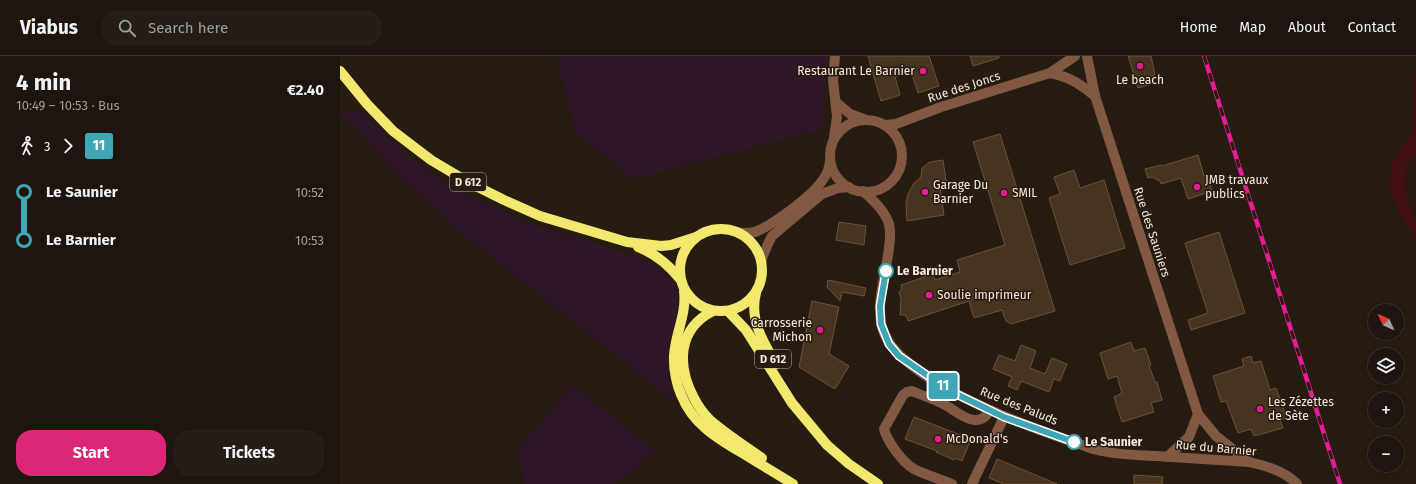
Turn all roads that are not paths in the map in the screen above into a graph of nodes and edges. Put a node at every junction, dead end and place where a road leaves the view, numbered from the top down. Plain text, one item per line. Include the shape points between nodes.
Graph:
1 (835, 56) edge
2 (1075, 56) edge
3 (1087, 56) edge
4 (340, 71) edge
5 (1050, 73) junction
6 (1095, 96) junction
7 (836, 102) junction
8 (866, 120) junction
9 (885, 125) junction
10 (834, 140) junction
11 (830, 161) junction
12 (849, 187) junction
13 (863, 191) junction
14 (739, 233) junction
15 (696, 237) junction
16 (627, 242) junction
17 (761, 261) junction
18 (682, 284) junction
19 (758, 289) junction
20 (714, 311) junction
21 (728, 311) junction
22 (990, 410) junction
23 (1198, 414) junction
24 (1004, 417) junction
25 (809, 424) junction
26 (1126, 454) joint
27 (1167, 457) junction
28 (1249, 462) junction
29 (793, 484) edge
30 (797, 484) edge
31 (878, 484) edge
32 (952, 484) edge
33 (972, 484) edge
34 (1297, 484) edge

1 - 7 street via 833,93
2 - 5 street, Rue des Joncs
3 - 6 street, Rue des Sauniers
4 - 16 main road, D 612 via 367,104 394,131 431,160 468,182 533,213
5 - 6 street via 1065,76 1079,83
5 - 9 street, Rue des Joncs via 896,124
6 - 23 street, Rue des Sauniers
7 - 8 street via 850,114
7 - 10 street
8 - 9 street
8 - 10 street via 850,123
9 - 13 street via 898,142 901,162 887,184 872,191
10 - 11 street
11 - 12 street via 836,176
11 - 14 street via 828,172 811,194 770,225 751,233
12 - 13 street
12 - 17 street via 822,194 772,236
13 - 22 street, Rue des Paluds via 874,201 889,225 890,241 880,306 881,324 889,344 899,356 950,391
14 - 15 main road via 727,229 714,229
14 - 17 main road via 753,244
15 - 16 main road, D 612 via 661,246
15 - 18 main road via 682,255
16 - 18 main road, D 612 via 647,250 669,265
17 - 19 main road via 762,275
18 - 20 main road via 692,301
18 - 29 main road via 685,301 674,367 681,395 690,412 720,439
19 - 21 main road via 742,306
19 - 25 main road, D 612 via 754,302 755,322
20 - 21 main road
20 - 30 main road via 703,316 686,337 683,365 691,392 698,406 710,420
21 - 25 main road, D 612 via 746,330 792,404
22 - 24 street, Rue des Paluds
22 - 32 street via 982,419 972,420 912,391 903,395 884,430 894,450 912,468
23 - 27 street via 1189,437
23 - 28 street, Rue des Sauniers via 1216,436
24 - 26 street, Rue des Paluds via 1101,451
24 - 33 street
25 - 31 main road, D 612 via 827,445
26 - 27 street, Rue du Barnier
27 - 28 street, Rue du Barnier
28 - 34 street, Rue du Barnier via 1281,472

